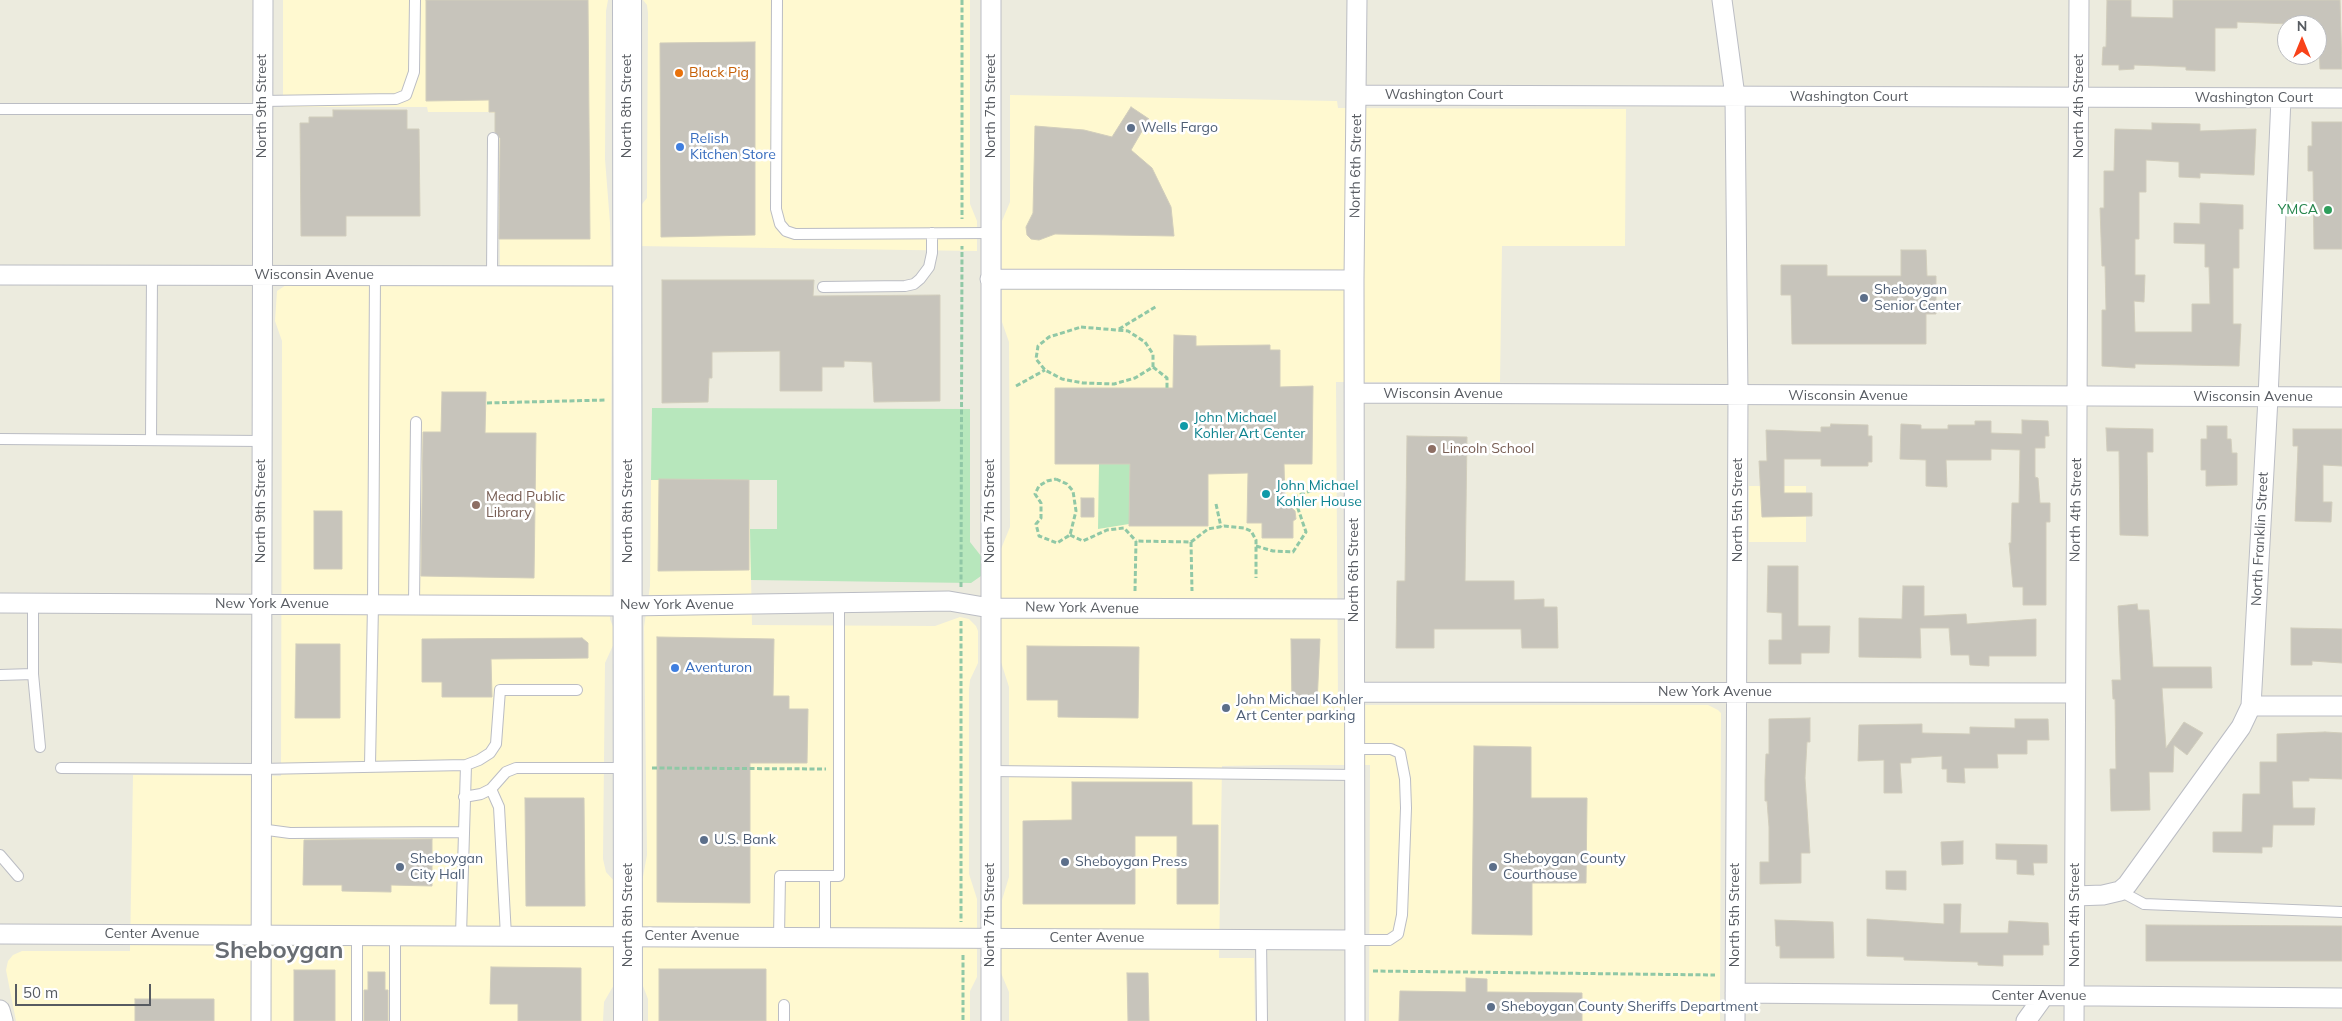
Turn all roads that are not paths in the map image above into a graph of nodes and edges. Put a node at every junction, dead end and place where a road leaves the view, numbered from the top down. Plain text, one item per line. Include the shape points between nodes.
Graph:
1 (263, 0) edge
2 (415, 0) edge
3 (627, 0) edge
4 (777, 0) edge
5 (991, 0) edge
6 (1357, 0) edge
7 (1722, 0) edge
8 (2079, 0) edge
9 (1357, 95) junction
10 (1735, 96) junction
11 (2079, 98) junction
12 (2281, 98) junction
13 (2342, 98) edge
14 (262, 105) junction
15 (0, 109) edge
16 (493, 138) dead end
17 (932, 233) junction
18 (991, 233) junction
19 (262, 274) junction
20 (0, 275) edge
21 (152, 275) junction
22 (375, 275) junction
23 (492, 276) junction
24 (628, 276) junction
25 (990, 279) junction
26 (1354, 280) junction
27 (823, 287) dead end
28 (1354, 393) junction
29 (1738, 395) junction
30 (2077, 397) junction
31 (2342, 397) edge
32 (2268, 398) junction
33 (416, 422) dead end
34 (0, 439) edge
35 (151, 440) junction
36 (262, 441) junction
37 (0, 603) edge
38 (33, 603) junction
39 (839, 603) junction
40 (261, 604) junction
41 (373, 604) junction
42 (414, 604) junction
43 (628, 606) junction
44 (990, 608) junction
45 (1354, 609) junction
46 (33, 674) junction
47 (0, 675) edge
48 (577, 690) dead end
49 (1355, 692) junction
50 (2075, 692) junction
51 (1737, 693) junction
52 (2251, 706) junction
53 (2342, 706) edge
54 (40, 747) dead end
55 (1355, 749) junction
56 (466, 765) junction
57 (370, 766) junction
58 (61, 768) dead end
59 (640, 768) junction
60 (260, 769) junction
61 (990, 771) junction
62 (1356, 775) junction
63 (491, 789) junction
64 (464, 797) junction
65 (260, 829) junction
66 (463, 832) junction
67 (0, 855) edge
68 (18, 876) dead end
69 (825, 876) junction
70 (2120, 891) junction
71 (2075, 896) junction
72 (2342, 912) edge
73 (0, 934) edge
74 (260, 935) junction
75 (358, 935) junction
76 (395, 935) junction
77 (461, 935) junction
78 (506, 936) junction
79 (628, 936) junction
80 (779, 937) junction
81 (825, 937) junction
82 (990, 938) junction
83 (1261, 939) junction
84 (1355, 940) junction
85 (1735, 992) junction
86 (2044, 996) junction
87 (2074, 996) junction
88 (2342, 998) edge
89 (784, 1006) dead end
90 (0, 1010) edge
91 (2, 1021) edge
92 (261, 1021) edge
93 (357, 1021) edge
94 (396, 1021) edge
95 (628, 1021) edge
96 (784, 1021) edge
97 (990, 1021) edge
98 (1262, 1021) edge
99 (1355, 1021) edge
100 (1735, 1021) edge
101 (2026, 1021) edge
102 (2074, 1021) edge

1 - 14 street, North 9th Street
2 - 14 lane via 414,72 406,95 396,99
3 - 24 main road, North 8th Street
4 - 17 lane via 776,209 780,224 786,232 795,234
5 - 18 street, North 7th Street
6 - 9 street, North 6th Street
7 - 10 street, North 5th Street
8 - 11 street, North 4th Street
9 - 10 street, Washington Court
9 - 26 street, North 6th Street
10 - 11 street, Washington Court
10 - 29 street, North 5th Street
11 - 12 street, Washington Court
11 - 30 street, North 4th Street
12 - 13 street, Washington Court
12 - 32 street, North Franklin Street
14 - 15 lane
14 - 19 street, North 9th Street
16 - 23 lane
17 - 18 lane
17 - 27 lane via 929,267 914,284
18 - 25 street, North 7th Street
19 - 21 street, Wisconsin Avenue
19 - 22 street, Wisconsin Avenue
19 - 36 street, North 9th Street
20 - 21 street, Wisconsin Avenue
21 - 35 lane
22 - 23 street, Wisconsin Avenue
22 - 41 lane
23 - 24 street, Wisconsin Avenue
24 - 43 main road, North 8th Street
25 - 26 street
25 - 44 street, North 7th Street
26 - 28 street, North 6th Street
28 - 29 street, Wisconsin Avenue
28 - 45 street, North 6th Street
29 - 30 street, Wisconsin Avenue
29 - 51 street, North 5th Street
30 - 32 street, Wisconsin Avenue
30 - 50 street, North 4th Street
31 - 32 street, Wisconsin Avenue
32 - 52 street, North Franklin Street
33 - 42 lane
34 - 35 lane
35 - 36 lane
36 - 40 street, North 9th Street
37 - 38 street, New York Avenue
38 - 40 street, New York Avenue
38 - 46 lane
39 - 43 street, New York Avenue
39 - 44 street, New York Avenue via 962,603
39 - 69 lane via 838,876
40 - 41 street, New York Avenue
40 - 60 street, North 9th Street
41 - 42 street, New York Avenue
41 - 57 lane
42 - 43 street, New York Avenue
43 - 59 main road, North 8th Street
44 - 45 street, New York Avenue
44 - 61 street, North 7th Street
45 - 49 street, North 6th Street
46 - 47 lane
46 - 54 lane
48 - 56 lane via 500,690 496,744 490,753
49 - 51 street, New York Avenue
49 - 55 street, North 6th Street
50 - 51 street, New York Avenue
50 - 71 street, North 4th Street
51 - 85 street, North 5th Street
52 - 53 street
52 - 70 street, North Franklin Street via 2242,727 2127,886
55 - 62 street, North 6th Street
55 - 84 lane via 1388,748 1400,753 1406,808 1402,915 1398,934 1391,940
56 - 57 lane
56 - 64 lane
57 - 60 lane
58 - 60 lane
59 - 63 lane via 516,768 506,772
59 - 79 main road, North 8th Street
60 - 65 street, North 9th Street
61 - 62 lane
61 - 82 street, North 7th Street
62 - 84 street, North 6th Street
63 - 64 lane
63 - 78 lane via 499,807
64 - 66 lane
65 - 66 lane via 290,833
65 - 74 street, North 9th Street
66 - 77 lane
67 - 68 lane
69 - 80 lane via 780,876
69 - 81 lane
70 - 71 street
70 - 72 lane via 2144,904
71 - 87 street, North 4th Street
73 - 74 street, Center Avenue
74 - 75 street, Center Avenue
74 - 92 street, North 9th Street
75 - 76 street, Center Avenue
75 - 93 lane
76 - 77 street, Center Avenue
76 - 94 lane
77 - 78 street, Center Avenue
78 - 79 street, Center Avenue
79 - 80 street, Center Avenue
79 - 95 main road, North 8th Street
80 - 81 street, Center Avenue
81 - 82 street, Center Avenue
82 - 83 street, Center Avenue
82 - 97 street, North 7th Street
83 - 84 street, Center Avenue
83 - 98 lane
84 - 99 street, North 6th Street
85 - 86 street, Center Avenue
85 - 100 street, North 5th Street
86 - 87 street, Center Avenue
86 - 101 street
87 - 88 street, Center Avenue
87 - 102 street, North 4th Street
89 - 96 lane
90 - 91 street

